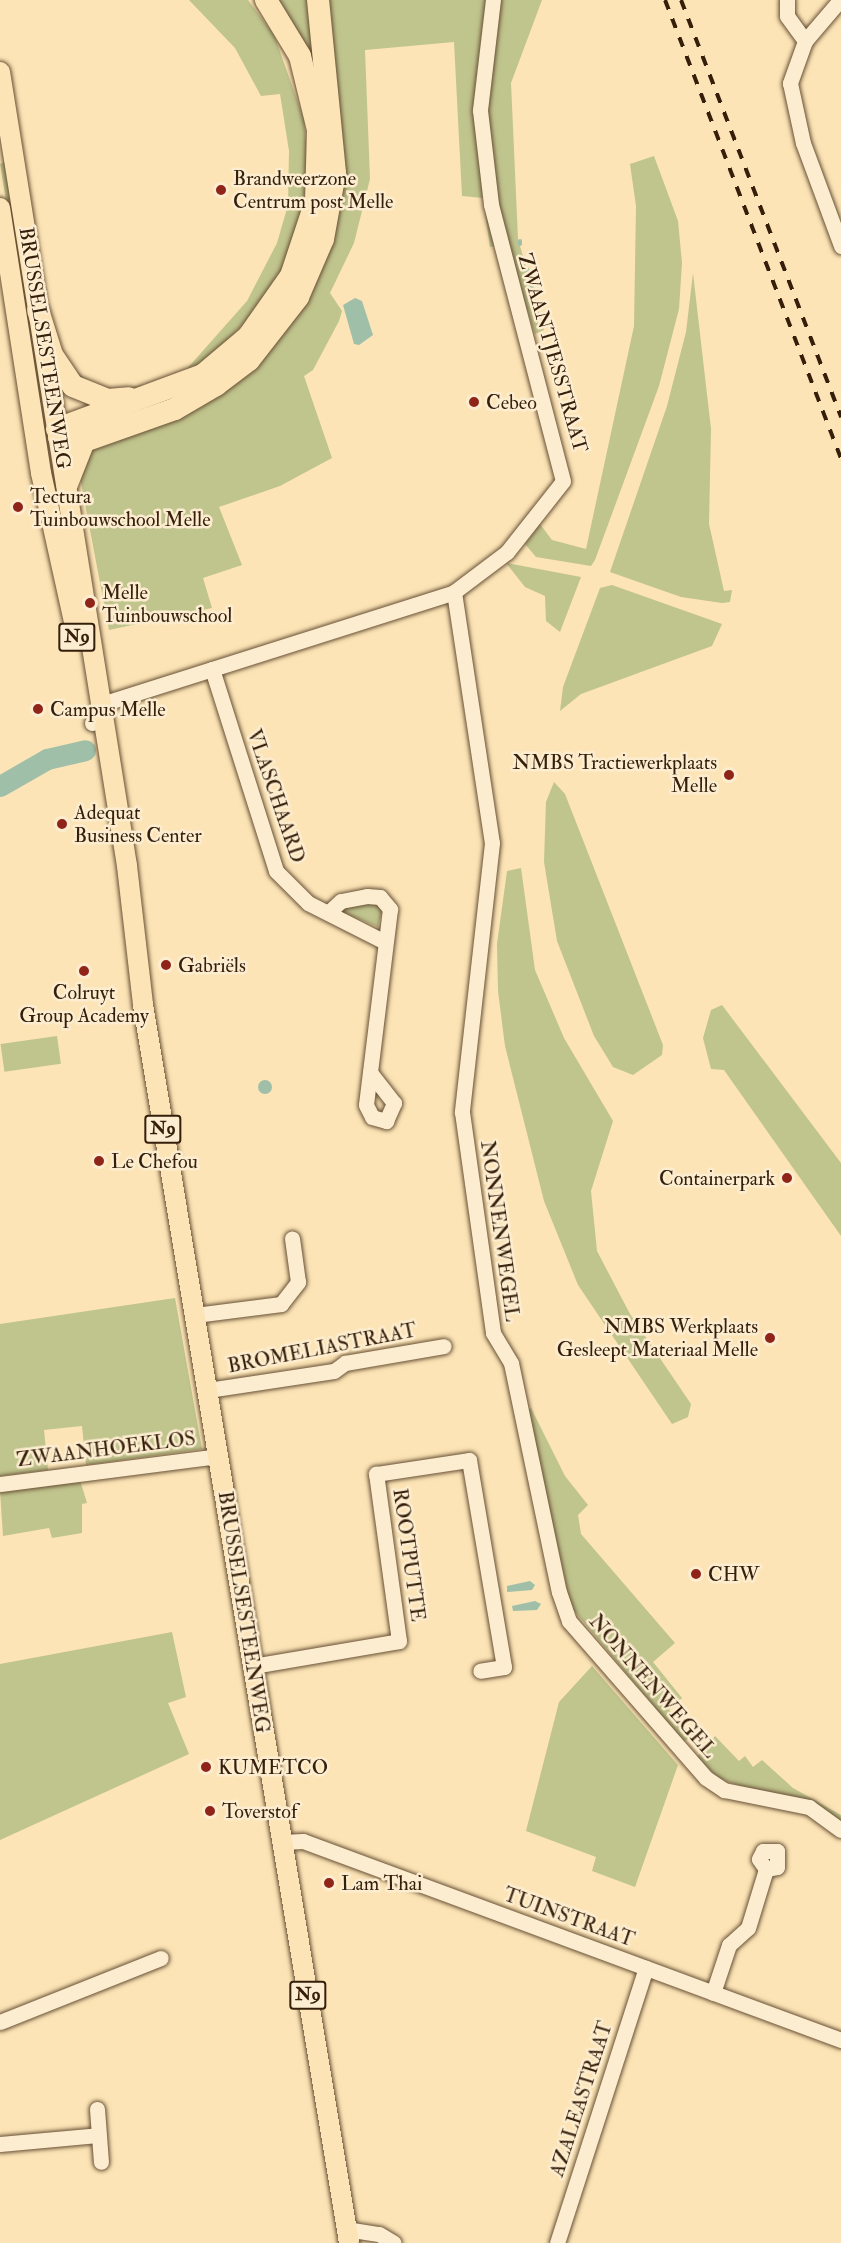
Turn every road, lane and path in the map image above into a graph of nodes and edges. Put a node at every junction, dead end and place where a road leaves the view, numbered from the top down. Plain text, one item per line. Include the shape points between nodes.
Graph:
1 (266, 0) edge
2 (318, 0) edge
3 (494, 0) edge
4 (787, 0) edge
5 (840, 0) edge
6 (805, 41) junction
7 (0, 72) edge
8 (7, 146) edge
9 (0, 208) edge
10 (841, 246) edge
11 (38, 310) junction
12 (31, 397) junction
13 (155, 397) junction
14 (56, 434) junction
15 (84, 441) junction
16 (41, 473) junction
17 (67, 484) junction
18 (454, 592) junction
19 (212, 669) junction
20 (87, 690) junction
21 (102, 705) junction
22 (92, 723) junction
23 (329, 912) junction
24 (386, 942) junction
25 (140, 980) junction
26 (370, 1072) dead end
27 (292, 1238) dead end
28 (195, 1315) junction
29 (444, 1346) dead end
30 (208, 1390) junction
31 (218, 1456) junction
32 (0, 1484) edge
33 (253, 1666) junction
34 (480, 1671) dead end
35 (841, 1830) edge
36 (282, 1842) junction
37 (766, 1869) dead end
38 (161, 1958) dead end
39 (646, 1968) junction
40 (712, 1993) junction
41 (0, 2022) edge
42 (841, 2040) edge
43 (96, 2109) dead end
44 (98, 2135) junction
45 (0, 2144) edge
46 (100, 2162) dead end
47 (348, 2236) edge
48 (394, 2243) edge
49 (556, 2243) edge

1 - 13 highway via 300,56 312,92 320,162 306,240 278,299 248,337 203,375
2 - 15 highway via 335,172 323,238 302,288 278,328 216,385 175,409
3 - 18 street, ZWAANTJESSTRAAT via 480,110 491,204 565,477 507,552
4 - 6 street via 787,16
5 - 6 street
6 - 10 street via 791,70 793,110
7 - 8 main road, BRUSSELSESTEENWEG / N9
8 - 11 main road, BRUSSELSESTEENWEG / N9
9 - 12 main road, BRUSSELSESTEENWEG / N9
11 - 13 highway via 52,355 73,386 108,400
11 - 14 main road, BRUSSELSESTEENWEG / N9
12 - 14 main road
12 - 16 main road, BRUSSELSESTEENWEG / N9
13 - 14 highway
14 - 15 highway
14 - 16 main road
14 - 17 main road, BRUSSELSESTEENWEG / N9
15 - 17 highway
16 - 20 main road, BRUSSELSESTEENWEG / N9
17 - 21 main road, BRUSSELSESTEENWEG / N9
18 - 19 street, ZWAANTJESSTRAAT
18 - 35 street, NONNENWEGEL via 492,843 462,1112 493,1333 511,1363 558,1592 569,1621 706,1778 724,1790 809,1807
19 - 21 street, ZWAANTJESSTRAAT
19 - 23 street, VLASCHAARD via 276,871 308,903
20 - 21 street
20 - 22 main road, BRUSSELSESTEENWEG / N9
21 - 22 street
21 - 25 main road, BRUSSELSESTEENWEG / N9 via 141,959
22 - 25 main road, BRUSSELSESTEENWEG / N9 via 131,958
23 - 24 street, VLASCHAARD
23 - 24 street via 341,901 380,897 390,909
24 - 26 street
25 - 28 main road, BRUSSELSESTEENWEG / N9
27 - 28 street via 298,1282 281,1304
28 - 30 main road, BRUSSELSESTEENWEG / N9
29 - 30 street, BROMELIASTRAAT via 345,1363 334,1371
30 - 31 main road, BRUSSELSESTEENWEG / N9
31 - 32 street, ZWAANHOEKLOS
31 - 33 main road, BRUSSELSESTEENWEG / N9
33 - 34 street, ROOTPUTTE via 399,1641 376,1474 469,1460 504,1667
33 - 36 main road, BRUSSELSESTEENWEG / N9
36 - 39 street, TUINSTRAAT via 303,1841
36 - 47 main road, BRUSSELSESTEENWEG / N9
37 - 40 street via 748,1928 729,1946
38 - 41 street
39 - 40 street, TUINSTRAAT
39 - 49 street, AZALEASTRAAT
40 - 42 street, TUINSTRAAT
43 - 44 street
44 - 45 street
44 - 46 street
47 - 48 street

